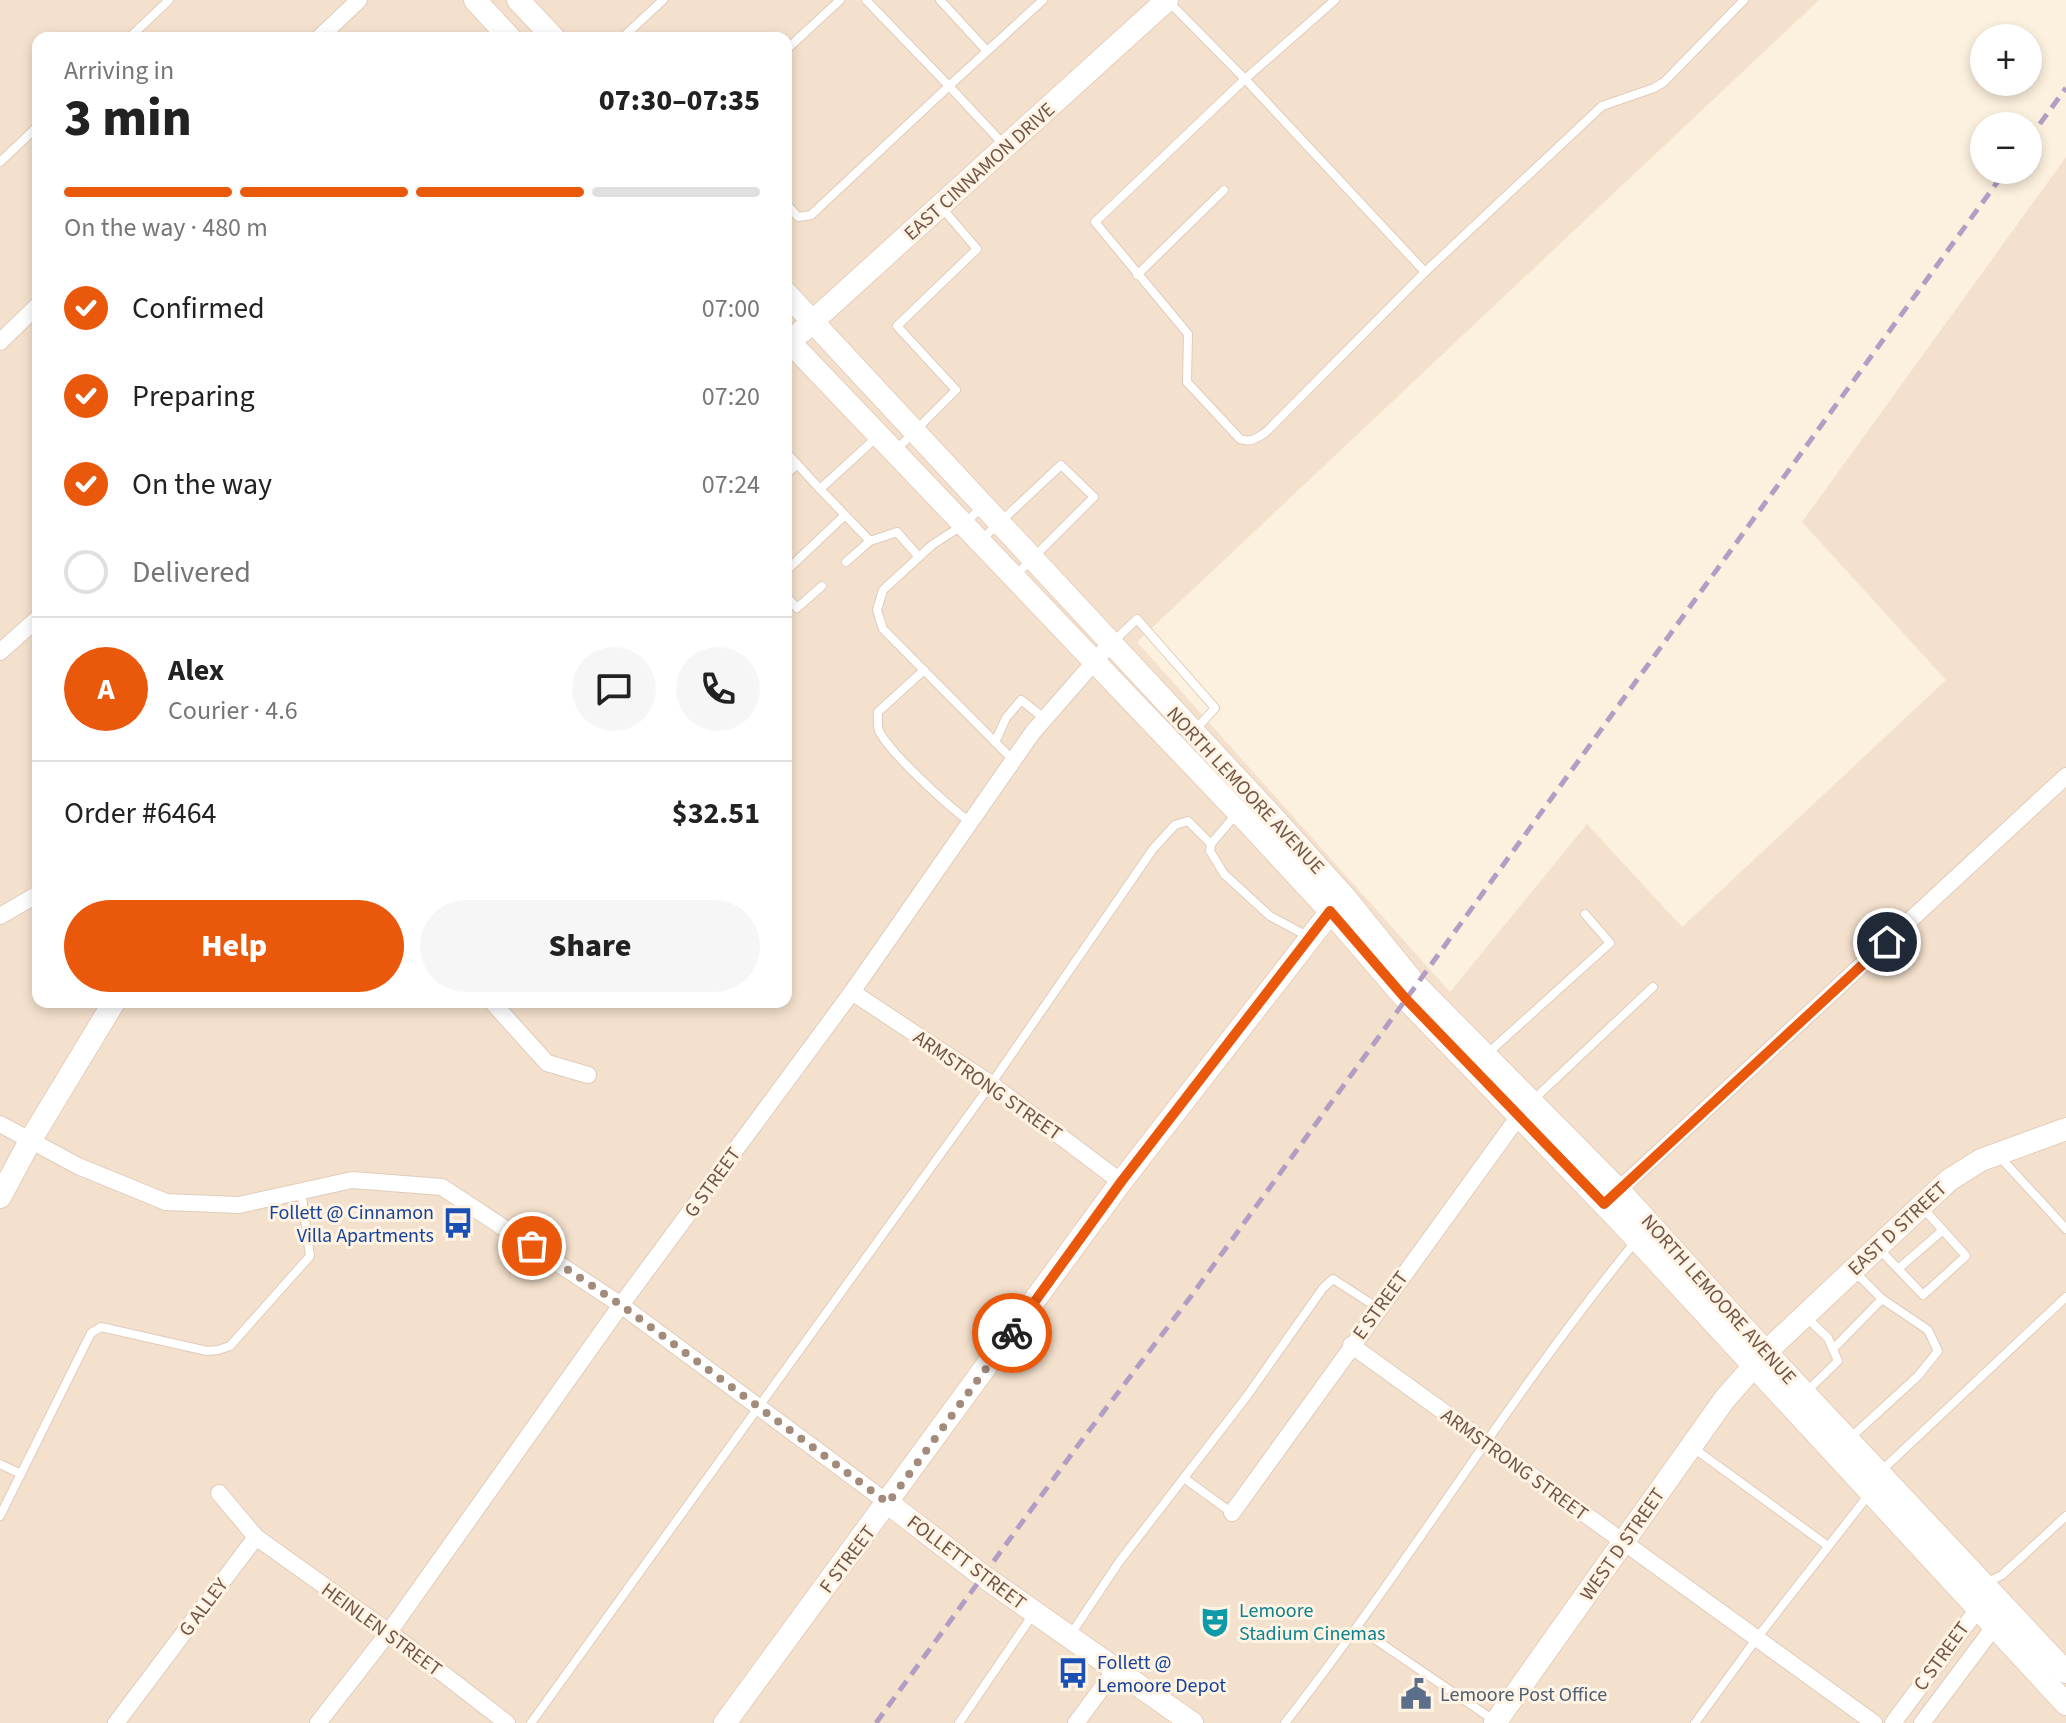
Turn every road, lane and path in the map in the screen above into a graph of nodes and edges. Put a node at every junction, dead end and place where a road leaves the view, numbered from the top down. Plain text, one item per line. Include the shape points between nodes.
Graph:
1 (169, 0) edge
2 (359, 0) edge
3 (475, 0) edge
4 (518, 0) edge
5 (663, 0) edge
6 (840, 0) edge
7 (866, 0) edge
8 (940, 0) edge
9 (1043, 0) edge
10 (1167, 0) edge
11 (1335, 0) edge
12 (1744, 0) edge
13 (135, 32) edge
14 (325, 32) edge
15 (504, 32) edge
16 (548, 32) edge
17 (631, 32) edge
18 (792, 44) edge
19 (987, 51) junction
20 (1245, 79) junction
21 (949, 86) junction
22 (32, 132) edge
23 (1005, 147) junction
24 (0, 162) edge
25 (1224, 190) dead end
26 (940, 206) junction
27 (792, 210) edge
28 (1425, 272) junction
29 (1137, 275) junction
30 (792, 300) edge
31 (32, 311) edge
32 (812, 322) junction
33 (792, 338) edge
34 (0, 342) edge
35 (792, 347) edge
36 (914, 432) junction
37 (878, 435) junction
38 (894, 452) junction
39 (792, 459) edge
40 (797, 464) junction
41 (792, 469) edge
42 (820, 489) junction
43 (983, 506) junction
44 (845, 515) junction
45 (999, 524) junction
46 (963, 525) junction
47 (870, 541) junction
48 (979, 542) junction
49 (919, 557) junction
50 (1032, 559) junction
51 (846, 562) dead end
52 (792, 565) edge
53 (1013, 578) junction
54 (822, 586) dead end
55 (792, 603) edge
56 (32, 623) edge
57 (1110, 644) junction
58 (0, 652) edge
59 (1093, 661) junction
60 (924, 670) junction
61 (1044, 718) junction
62 (1185, 740) junction
63 (995, 742) junction
64 (1013, 760) junction
65 (2066, 776) edge
66 (1238, 812) junction
67 (970, 822) junction
68 (1211, 844) junction
69 (32, 897) edge
70 (1337, 903) junction
71 (1585, 914) dead end
72 (0, 916) edge
73 (1309, 938) junction
74 (1653, 987) dead end
75 (852, 992) junction
76 (110, 1008) edge
77 (497, 1008) edge
78 (1480, 1061) junction
79 (588, 1075) dead end
80 (991, 1084) junction
81 (1526, 1108) junction
82 (0, 1124) edge
83 (2066, 1129) edge
84 (30, 1141) junction
85 (1996, 1153) junction
86 (1121, 1182) junction
87 (301, 1191) junction
88 (0, 1197) edge
89 (1611, 1197) junction
90 (1920, 1205) junction
91 (2066, 1229) edge
92 (1943, 1230) junction
93 (1637, 1240) junction
94 (1876, 1246) junction
95 (1898, 1269) junction
96 (1852, 1270) junction
97 (2066, 1297) edge
98 (1882, 1299) junction
99 (621, 1305) junction
100 (1378, 1308) junction
101 (1805, 1315) junction
102 (1351, 1345) junction
103 (1833, 1349) junction
104 (1759, 1359) junction
105 (1805, 1393) junction
106 (757, 1406) junction
107 (1848, 1439) junction
108 (1486, 1443) junction
109 (1691, 1446) junction
110 (0, 1464) edge
111 (21, 1474) junction
112 (1184, 1478) junction
113 (1878, 1481) junction
114 (219, 1493) dead end
115 (888, 1503) junction
116 (1232, 1513) joint
117 (0, 1516) edge
118 (2066, 1516) edge
119 (256, 1537) junction
120 (1624, 1542) junction
121 (1828, 1546) junction
122 (1980, 1596) junction
123 (1035, 1612) junction
124 (2001, 1618) junction
125 (1357, 1627) junction
126 (389, 1632) junction
127 (1069, 1636) junction
128 (1757, 1638) junction
129 (1116, 1669) junction
130 (2066, 1672) edge
131 (2066, 1704) edge
132 (1495, 1722) edge
133 (116, 1723) edge
134 (318, 1723) edge
135 (507, 1723) edge
136 (531, 1723) edge
137 (725, 1723) edge
138 (957, 1723) edge
139 (1076, 1723) edge
140 (1192, 1723) edge
141 (1285, 1723) edge
142 (1695, 1723) edge
143 (1874, 1723) edge
144 (1893, 1723) edge
145 (1922, 1723) edge

1 - 13 lane
2 - 14 street
3 - 15 main road
4 - 16 main road
5 - 17 lane
6 - 18 lane
7 - 21 lane
8 - 19 lane
9 - 19 lane
10 - 20 lane
10 - 23 main road, EAST CINNAMON DRIVE
11 - 20 lane
12 - 28 lane via 1664,82 1602,106
19 - 21 lane
20 - 28 lane
20 - 29 lane via 1095,222
21 - 23 lane
21 - 27 lane via 811,215 798,217
22 - 24 lane
23 - 26 main road, EAST CINNAMON DRIVE
25 - 29 lane
26 - 32 main road, EAST CINNAMON DRIVE
26 - 36 lane via 977,249 897,326 956,390
28 - 29 lane via 1266,432 1247,441 1187,382 1188,334
30 - 32 main road, NORTH LEMOORE AVENUE
31 - 34 street
32 - 33 main road, EAST CINNAMON DRIVE
32 - 36 main road, NORTH LEMOORE AVENUE
35 - 37 main road, NORTH LEMOORE AVENUE
36 - 38 lane
36 - 43 main road, NORTH LEMOORE AVENUE
37 - 38 main road, NORTH LEMOORE AVENUE
37 - 42 lane
38 - 46 main road, NORTH LEMOORE AVENUE
39 - 40 lane
40 - 41 lane
40 - 42 lane
42 - 44 lane
43 - 45 main road, NORTH LEMOORE AVENUE
43 - 46 lane
44 - 47 lane
44 - 52 lane
45 - 48 lane
45 - 50 main road, NORTH LEMOORE AVENUE
45 - 50 lane via 1061,465 1094,497
46 - 48 main road, NORTH LEMOORE AVENUE
46 - 49 lane
47 - 49 lane via 897,532
47 - 51 lane
48 - 53 main road, NORTH LEMOORE AVENUE
49 - 60 lane via 883,590 877,610 883,629
50 - 53 lane
50 - 57 main road, NORTH LEMOORE AVENUE
53 - 59 main road, NORTH LEMOORE AVENUE
54 - 55 lane via 797,608
56 - 58 street
57 - 59 street, G STREET
57 - 62 main road, NORTH LEMOORE AVENUE
57 - 62 lane via 1137,619 1215,708
59 - 61 street, G STREET
59 - 62 main road, NORTH LEMOORE AVENUE
60 - 63 lane
60 - 67 lane via 878,712 877,727
61 - 63 lane via 1021,700
61 - 64 street, G STREET
62 - 66 main road, NORTH LEMOORE AVENUE
62 - 70 main road, NORTH LEMOORE AVENUE
63 - 64 lane
64 - 67 street, G STREET
65 - 89 street
66 - 68 lane
66 - 70 main road, NORTH LEMOORE AVENUE
67 - 75 street, G STREET
68 - 73 lane via 1224,874 1270,916
68 - 80 lane via 1188,821 1175,825 1153,849
69 - 72 street
70 - 73 main road, F STREET
70 - 78 main road, NORTH LEMOORE AVENUE via 1405,998
71 - 78 lane via 1610,943
73 - 86 main road, F STREET
74 - 81 lane
75 - 80 street, ARMSTRONG STREET
75 - 99 street, G STREET
76 - 84 main road
77 - 79 street via 547,1063
78 - 81 main road, NORTH LEMOORE AVENUE
80 - 86 street, ARMSTRONG STREET
80 - 106 lane
81 - 89 main road, NORTH LEMOORE AVENUE
81 - 100 street, E STREET
82 - 84 street, FOLLETT STREET
83 - 85 main road, EAST D STREET
84 - 87 street, FOLLETT STREET via 166,1202 239,1205
84 - 88 main road
85 - 90 main road, EAST D STREET via 1960,1172
85 - 91 lane
86 - 115 main road, F STREET
87 - 99 street, FOLLETT STREET via 352,1180 442,1187
87 - 111 lane via 310,1256 230,1346 207,1351 101,1327 91,1333
89 - 93 main road, NORTH LEMOORE AVENUE
89 - 104 main road, NORTH LEMOORE AVENUE
90 - 92 lane
90 - 94 main road, EAST D STREET
92 - 95 lane
92 - 95 lane via 1966,1256 1923,1295
93 - 104 main road, NORTH LEMOORE AVENUE
93 - 108 lane
94 - 95 lane
94 - 96 main road, EAST D STREET
96 - 98 lane
96 - 101 main road, EAST D STREET
97 - 113 lane
98 - 103 lane
98 - 107 lane via 1928,1330 1938,1351
99 - 106 street, FOLLETT STREET
99 - 126 street, G STREET
100 - 102 street, E STREET
100 - 112 lane via 1333,1279
101 - 103 lane
101 - 104 main road, EAST D STREET
102 - 108 street, ARMSTRONG STREET
102 - 116 street, E STREET
103 - 105 lane via 1838,1361
104 - 105 main road, NORTH LEMOORE AVENUE
104 - 109 main road, WEST D STREET
104 - 113 main road, NORTH LEMOORE AVENUE
105 - 107 main road, NORTH LEMOORE AVENUE
106 - 115 street, FOLLETT STREET
106 - 136 lane
107 - 113 main road, NORTH LEMOORE AVENUE
108 - 120 street, ARMSTRONG STREET
108 - 125 lane
109 - 120 main road, WEST D STREET
109 - 121 lane
110 - 111 lane
111 - 117 lane
112 - 116 lane
112 - 127 lane
113 - 121 lane
113 - 122 main road, NORTH LEMOORE AVENUE
114 - 119 street
115 - 123 main road, FOLLETT STREET
115 - 137 main road, F STREET
118 - 122 lane
119 - 126 street, HEINLEN STREET
119 - 133 street, G ALLEY
120 - 128 street, ARMSTRONG STREET
120 - 132 main road, WEST D STREET
121 - 128 lane
122 - 124 main road, NORTH LEMOORE AVENUE
122 - 144 street, C STREET
123 - 127 main road, FOLLETT STREET
123 - 138 lane
124 - 130 main road, NORTH LEMOORE AVENUE
124 - 131 main road, NORTH LEMOORE AVENUE
124 - 145 street, C STREET
125 - 132 lane
125 - 141 lane
126 - 134 street, G STREET
126 - 135 street, HEINLEN STREET
127 - 129 main road, FOLLETT STREET
128 - 142 lane
128 - 143 street, ARMSTRONG STREET
129 - 139 street
129 - 140 main road, FOLLETT STREET

